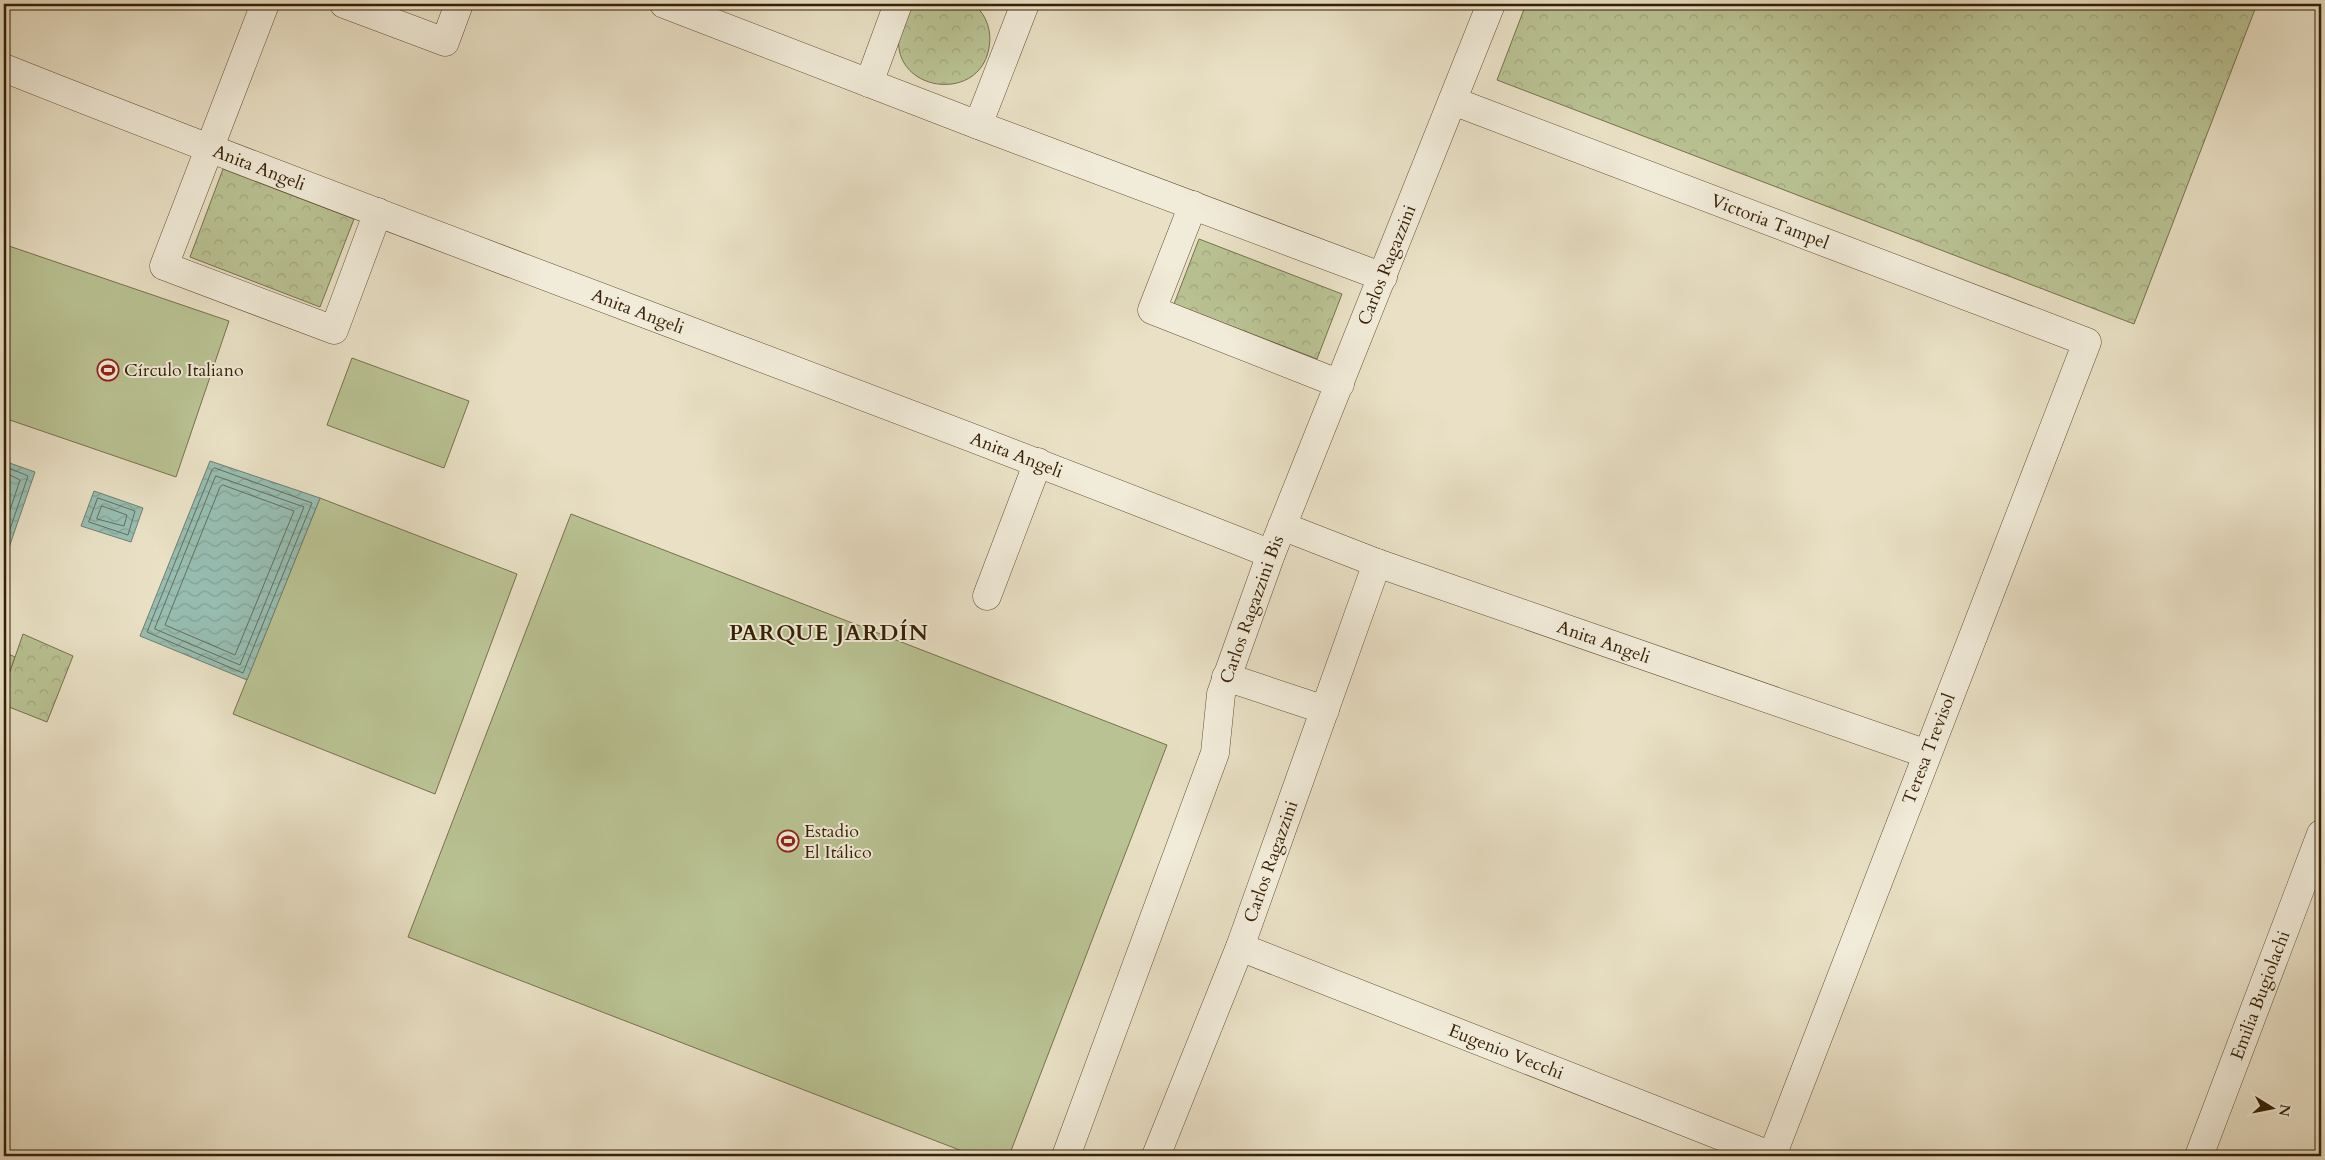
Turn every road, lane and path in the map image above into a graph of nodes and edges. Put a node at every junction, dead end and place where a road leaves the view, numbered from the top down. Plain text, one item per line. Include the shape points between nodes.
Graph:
1 (265, 4) edge
2 (344, 4) edge
3 (459, 4) edge
4 (664, 4) edge
5 (898, 4) edge
6 (1025, 4) edge
7 (1491, 4) edge
8 (4, 68) edge
9 (869, 83) junction
10 (1452, 101) junction
11 (978, 125) junction
12 (208, 149) junction
13 (1193, 205) junction
14 (378, 212) junction
15 (1383, 277) junction
16 (2087, 342) joint
17 (1340, 384) junction
18 (1038, 462) junction
19 (1282, 526) junction
20 (1271, 554) junction
21 (1377, 563) junction
22 (987, 596) dead end
23 (1224, 686) junction
24 (1325, 710) junction
25 (1927, 754) junction
26 (2321, 834) edge
27 (2315, 871) edge
28 (1240, 947) junction
29 (1066, 1156) edge
30 (1156, 1156) edge
31 (1772, 1156) edge
32 (2199, 1156) edge

1 - 12 street
2 - 3 street via 445,42
4 - 9 street
5 - 9 street
6 - 11 street
7 - 10 street, Carlos Ragazzini
8 - 12 street, Anita Angeli
9 - 11 street
10 - 15 street, Carlos Ragazzini
10 - 16 street, Victoria Tampel
11 - 13 street
12 - 14 street, Anita Angeli
12 - 14 street via 164,266 334,330
13 - 15 street
13 - 17 street via 1152,310
14 - 18 street, Anita Angeli
15 - 17 street, Carlos Ragazzini
16 - 25 street, Teresa Trevisol
17 - 19 street, Carlos Ragazzini
18 - 20 street, Anita Angeli
18 - 22 street
19 - 20 street, Carlos Ragazzini Bis
19 - 21 street, Anita Angeli
20 - 23 street, Carlos Ragazzini Bis
21 - 24 street, Carlos Ragazzini
21 - 25 street, Anita Angeli
23 - 24 street
23 - 29 street, Carlos Ragazzini Bis via 1215,753
24 - 28 street, Carlos Ragazzini
25 - 31 street, Teresa Trevisol
26 - 27 street, Emilia Bugiolachi
27 - 32 street, Emilia Bugiolachi
28 - 30 street, Carlos Ragazzini
28 - 31 street, Eugenio Vecchi

